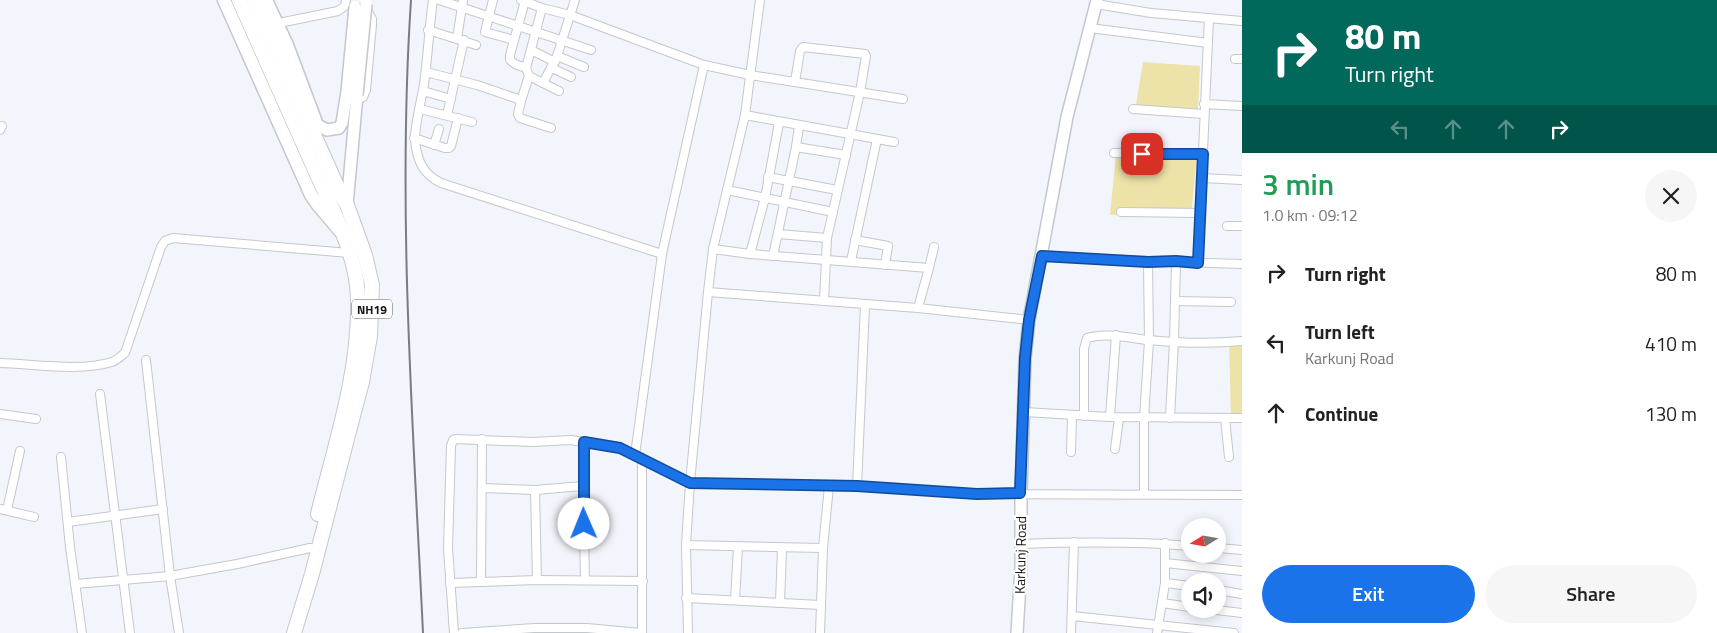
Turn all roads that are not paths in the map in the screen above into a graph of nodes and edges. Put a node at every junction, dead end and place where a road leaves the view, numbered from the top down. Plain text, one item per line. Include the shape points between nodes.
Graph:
1 (224, 0) edge
2 (239, 0) edge
3 (254, 0) edge
4 (266, 0) edge
5 (356, 0) edge
6 (366, 0) edge
7 (432, 0) edge
8 (439, 0) edge
9 (493, 0) edge
10 (575, 0) edge
11 (760, 0) edge
12 (523, 1) edge
13 (1097, 2) edge
14 (346, 3) edge
15 (462, 4) edge
16 (542, 8) junction
17 (570, 15) junction
18 (489, 16) junction
19 (1209, 18) junction
20 (1242, 21) edge
21 (518, 26) junction
22 (265, 27) junction
23 (1090, 28) junction
24 (428, 30) junction
25 (535, 32) junction
26 (239, 34) junction
27 (461, 40) junction
28 (514, 40) junction
29 (562, 40) junction
30 (1208, 43) junction
31 (476, 45) dead end
32 (530, 50) junction
33 (591, 50) dead end
34 (555, 62) junction
35 (704, 65) junction
36 (584, 67) dead end
37 (526, 68) junction
38 (426, 72) junction
39 (750, 75) junction
40 (529, 76) junction
41 (571, 77) dead end
42 (456, 79) junction
43 (795, 82) junction
44 (543, 83) junction
45 (423, 91) junction
46 (559, 91) dead end
47 (860, 92) junction
48 (357, 98) junction
49 (451, 99) junction
50 (903, 99) dead end
51 (521, 101) junction
52 (1204, 104) junction
53 (1242, 106) edge
54 (420, 109) junction
55 (1133, 109) dead end
56 (1204, 114) junction
57 (447, 115) junction
58 (745, 115) junction
59 (458, 118) junction
60 (472, 122) dead end
61 (312, 123) junction
62 (778, 123) junction
63 (799, 126) junction
64 (552, 128) dead end
65 (439, 130) dead end
66 (851, 134) junction
67 (414, 138) junction
68 (877, 138) junction
69 (894, 142) dead end
70 (434, 145) junction
71 (796, 147) junction
72 (1114, 153) dead end
73 (1203, 154) junction
74 (846, 155) junction
75 (768, 177) junction
76 (1202, 178) junction
77 (1242, 180) edge
78 (789, 182) junction
79 (727, 190) junction
80 (837, 190) junction
81 (765, 198) junction
82 (785, 202) junction
83 (347, 205) junction
84 (833, 212) junction
85 (1121, 212) dead end
86 (1200, 213) junction
87 (1227, 226) dead end
88 (1242, 226) edge
89 (778, 234) junction
90 (343, 235) junction
91 (827, 238) junction
92 (855, 240) junction
93 (934, 247) dead end
94 (714, 249) junction
95 (349, 252) junction
96 (662, 254) junction
97 (750, 254) junction
98 (773, 256) junction
99 (1042, 256) junction
100 (825, 259) junction
101 (851, 261) junction
102 (1176, 261) junction
103 (1148, 262) junction
104 (1198, 263) junction
105 (1242, 264) edge
106 (885, 265) junction
107 (929, 268) junction
108 (708, 292) junction
109 (824, 301) junction
110 (1175, 301) junction
111 (1232, 302) dead end
112 (864, 305) junction
113 (918, 308) junction
114 (1029, 320) junction
115 (1116, 335) junction
116 (1149, 340) junction
117 (1174, 341) junction
118 (1242, 341) edge
119 (146, 360) dead end
120 (0, 362) edge
121 (100, 394) dead end
122 (1024, 412) junction
123 (0, 414) edge
124 (1072, 415) junction
125 (1084, 416) junction
126 (1110, 418) junction
127 (1118, 418) junction
128 (1144, 418) junction
129 (1170, 418) junction
130 (1225, 418) junction
131 (1242, 418) edge
132 (36, 419) dead end
133 (482, 439) junction
134 (584, 442) junction
135 (1115, 449) dead end
136 (20, 450) dead end
137 (1071, 452) dead end
138 (1229, 456) dead end
139 (62, 457) dead end
140 (639, 457) junction
141 (690, 483) junction
142 (583, 486) junction
143 (830, 486) junction
144 (857, 486) junction
145 (482, 488) junction
146 (535, 490) junction
147 (1020, 493) junction
148 (1144, 494) junction
149 (1242, 495) edge
150 (163, 508) junction
151 (3, 509) edge
152 (34, 516) dead end
153 (114, 516) junction
154 (68, 522) junction
155 (1074, 542) junction
156 (1022, 544) junction
157 (1165, 544) junction
158 (686, 545) junction
159 (1181, 545) edge
160 (738, 547) junction
161 (310, 548) junction
162 (782, 548) junction
163 (824, 548) junction
164 (1226, 549) edge
165 (1242, 550) edge
166 (1165, 563) junction
167 (1242, 571) edge
168 (170, 576) junction
169 (123, 580) junction
170 (537, 580) junction
171 (585, 580) junction
172 (643, 581) junction
173 (481, 582) junction
174 (450, 583) junction
175 (1165, 583) junction
176 (75, 584) junction
177 (1181, 585) edge
178 (1226, 591) edge
179 (1242, 594) edge
180 (686, 598) junction
181 (735, 600) junction
182 (780, 603) junction
183 (1162, 603) junction
184 (820, 604) junction
185 (1181, 606) edge
186 (1226, 611) edge
187 (1242, 613) edge
188 (1072, 616) junction
189 (1158, 629) edge
190 (587, 630) edge
191 (1179, 630) edge
192 (480, 632) edge
193 (82, 633) edge
194 (130, 633) edge
195 (179, 633) edge
196 (285, 633) edge
197 (294, 633) edge
198 (454, 633) edge
199 (462, 633) edge
200 (641, 633) edge
201 (688, 633) edge
202 (820, 633) edge
203 (1017, 633) edge
204 (1072, 633) edge
205 (1234, 633) edge

1 - 26 main road
2 - 22 highway, NH19
3 - 22 highway, NH19
4 - 22 main road
5 - 61 street, bridge via 342,123 339,128 327,130
6 - 48 street, bridge
7 - 24 street
8 - 15 street
9 - 18 street
10 - 17 street
11 - 39 street
12 - 16 street
12 - 21 street
13 - 19 street via 1151,13
13 - 23 street, Karkunj Road
14 - 22 street via 338,11
14 - 48 street via 368,12 372,19 366,90 363,97
15 - 18 street
15 - 27 street
16 - 17 street
16 - 25 street
17 - 29 street
17 - 35 street
18 - 21 street
18 - 28 street via 485,32
19 - 20 street
19 - 30 street
21 - 25 street
21 - 28 street
22 - 26 street
22 - 61 highway, NH19
22 - 90 highway, NH19
23 - 30 street
23 - 99 street, Karkunj Road via 1065,126
24 - 27 street
24 - 38 street
25 - 29 street
25 - 32 street
26 - 90 main road via 311,195
27 - 31 street
27 - 42 street
28 - 37 street via 510,60
29 - 33 street
29 - 34 street
30 - 52 street
32 - 34 street
32 - 37 street
34 - 36 street
34 - 41 street
34 - 44 street
35 - 39 street
35 - 96 street
37 - 40 street
38 - 42 street
38 - 45 street
39 - 43 street
39 - 58 street
40 - 44 street
40 - 51 street
42 - 49 street
42 - 51 street
43 - 47 street
43 - 47 street via 803,47 864,54 867,58
44 - 46 street
45 - 49 street
45 - 54 street
47 - 50 street
47 - 66 street
48 - 83 street
49 - 57 street
51 - 64 street via 520,118
52 - 53 street
52 - 56 street
54 - 57 street
54 - 67 street
55 - 56 street
56 - 73 street
57 - 59 street
58 - 62 street
58 - 79 street
59 - 60 street
59 - 70 street via 451,146
61 - 83 highway, NH19
62 - 63 street
62 - 75 street
63 - 66 street
63 - 71 street
65 - 70 street
66 - 68 street
66 - 74 street
67 - 70 street
67 - 96 street via 423,170 441,183
68 - 69 street
68 - 92 street
71 - 74 street
71 - 78 street
72 - 73 street
73 - 76 street
74 - 80 street
75 - 78 street
75 - 81 street
76 - 77 street
76 - 86 street
78 - 80 street
78 - 82 street
79 - 81 street
79 - 94 street
80 - 84 street
81 - 82 street
81 - 97 street
82 - 84 street
82 - 89 street
83 - 197 highway, NH19 via 366,255 372,285 370,336 362,382
84 - 91 street
85 - 86 street
86 - 104 street
87 - 88 street
89 - 91 street
89 - 98 street
90 - 95 highway, NH19
91 - 100 street
92 - 101 street
92 - 106 street via 888,246
93 - 107 street
94 - 97 street
94 - 108 street
95 - 120 street via 173,238 160,247 125,353 114,361 70,366
95 - 161 highway, NH19 via 358,297 355,357
96 - 140 street
97 - 98 street
98 - 100 street
99 - 103 street
99 - 114 street, Karkunj Road
100 - 101 street
100 - 109 street
101 - 106 street
102 - 103 street
102 - 104 street
102 - 110 street
103 - 116 street
104 - 105 street
106 - 107 street
107 - 113 street
108 - 109 street
108 - 141 street
109 - 112 street
110 - 111 street
110 - 117 street
112 - 113 street
112 - 144 street
113 - 114 street
114 - 122 street, Karkunj Road
115 - 116 street
115 - 125 street via 1090,337 1085,341
115 - 126 street
116 - 117 street
116 - 128 street
117 - 118 street
117 - 129 street
119 - 150 street
121 - 153 street
122 - 124 street
122 - 147 street, Karkunj Road
123 - 132 street
124 - 125 street
124 - 137 street
125 - 126 street
126 - 127 street
127 - 128 street
127 - 135 street
128 - 129 street
128 - 148 street
129 - 130 street
130 - 131 street
130 - 138 street
133 - 134 street
133 - 145 street
133 - 174 street via 458,438 451,443
134 - 140 street via 620,448
134 - 142 street
136 - 151 street
139 - 154 street
140 - 141 street
140 - 172 street
141 - 143 street
141 - 158 street
142 - 146 street
142 - 171 street
143 - 144 street
143 - 163 street
144 - 147 street via 977,494
145 - 146 street
145 - 173 street
146 - 170 street
147 - 148 street
147 - 156 street, Karkunj Road
148 - 149 street
150 - 153 street
150 - 168 street
151 - 152 street
153 - 154 street
153 - 169 street
154 - 176 street
155 - 156 street
155 - 157 street
155 - 188 street
156 - 203 street, Karkunj Road
157 - 159 street
157 - 166 street
158 - 160 street
158 - 180 street
160 - 162 street
160 - 181 street
161 - 168 street
161 - 196 highway, NH19
162 - 163 street
162 - 182 street
163 - 184 street
164 - 165 street
166 - 167 street
166 - 175 street
168 - 169 street
168 - 195 street
169 - 176 street
169 - 194 street
170 - 171 street
170 - 173 street
171 - 172 street
172 - 200 street
173 - 174 street
174 - 198 street
175 - 177 street
175 - 183 street
176 - 193 street
178 - 179 street
180 - 181 street
180 - 201 street
181 - 182 street
182 - 184 street
183 - 185 street
183 - 189 street
184 - 202 street
186 - 187 street
188 - 189 street
188 - 204 street
189 - 191 street
190 - 192 street via 534,628
190 - 200 street
191 - 205 street
192 - 199 street

